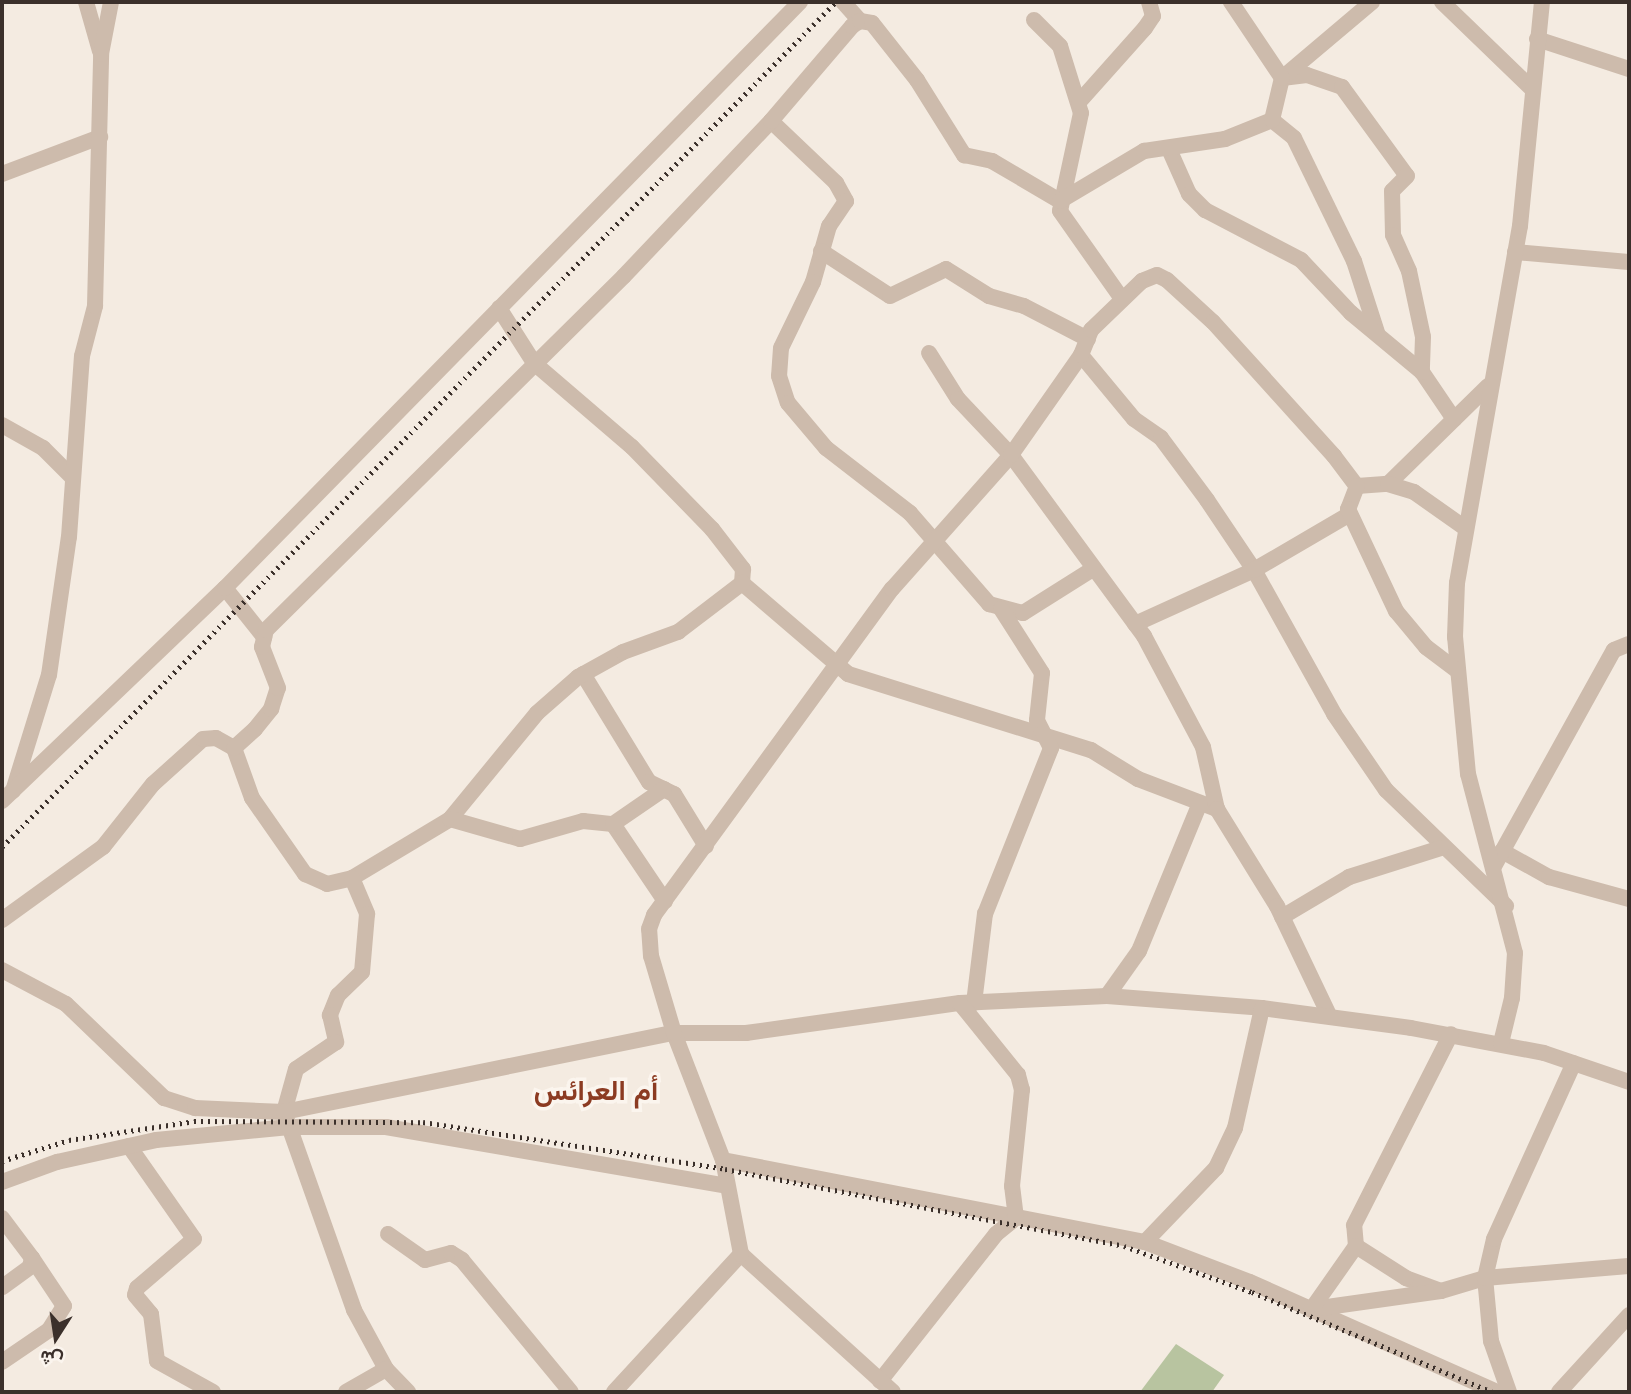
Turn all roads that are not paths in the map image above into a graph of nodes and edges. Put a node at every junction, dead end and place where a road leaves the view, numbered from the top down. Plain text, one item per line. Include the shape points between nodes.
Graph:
1 (86, 2) edge
2 (111, 2) edge
3 (799, 2) edge
4 (843, 2) edge
5 (1149, 2) edge
6 (1231, 2) edge
7 (1372, 2) edge
8 (1442, 2) edge
9 (1542, 2) edge
10 (1034, 20) dead end
11 (860, 21) junction
12 (1537, 38) junction
13 (101, 54) junction
14 (1629, 69) edge
15 (1282, 78) junction
16 (1532, 89) junction
17 (1079, 102) junction
18 (1272, 120) junction
19 (771, 121) junction
20 (100, 137) junction
21 (1169, 149) junction
22 (2, 174) edge
23 (1060, 201) junction
24 (821, 251) junction
25 (1515, 252) junction
26 (1629, 262) edge
27 (1122, 299) junction
28 (499, 308) junction
29 (1377, 332) junction
30 (1088, 339) junction
31 (929, 353) dead end
32 (1081, 355) junction
33 (534, 363) junction
34 (1422, 372) junction
35 (1488, 386) junction
36 (1454, 419) junction
37 (2, 425) edge
38 (1011, 455) junction
39 (72, 477) junction
40 (1388, 484) junction
41 (1357, 486) junction
42 (1350, 514) junction
43 (1465, 528) junction
44 (936, 544) junction
45 (1093, 569) junction
46 (1254, 570) junction
47 (742, 583) junction
48 (225, 588) junction
49 (1000, 608) junction
50 (1135, 624) junction
51 (264, 637) junction
52 (1629, 643) edge
53 (838, 666) junction
54 (1458, 671) junction
55 (583, 674) junction
56 (1048, 737) junction
57 (234, 748) junction
58 (664, 789) junction
59 (7, 797) edge
60 (1200, 803) junction
61 (1217, 808) junction
62 (450, 819) junction
63 (613, 824) junction
64 (706, 846) junction
65 (1441, 848) junction
66 (1502, 850) junction
67 (1493, 868) junction
68 (352, 878) junction
69 (1629, 899) edge
70 (665, 901) junction
71 (1507, 906) junction
72 (1282, 917) junction
73 (2, 920) edge
74 (2, 970) edge
75 (1107, 996) junction
76 (967, 1003) junction
77 (1262, 1008) junction
78 (1329, 1015) junction
79 (674, 1033) junction
80 (1451, 1034) junction
81 (1501, 1043) junction
82 (1574, 1063) junction
83 (1629, 1082) edge
84 (286, 1120) junction
85 (129, 1146) junction
86 (723, 1160) junction
87 (2, 1182) edge
88 (727, 1186) junction
89 (1016, 1218) junction
90 (2, 1219) edge
91 (388, 1234) dead end
92 (1145, 1242) junction
93 (1356, 1246) junction
94 (741, 1254) junction
95 (32, 1258) junction
96 (1629, 1266) edge
97 (1485, 1278) junction
98 (2, 1287) edge
99 (1441, 1291) junction
100 (1311, 1310) junction
101 (1629, 1315) edge
102 (2, 1362) edge
103 (386, 1369) junction
104 (880, 1381) junction
105 (213, 1392) edge
106 (346, 1392) edge
107 (408, 1392) edge
108 (571, 1392) edge
109 (614, 1392) edge
110 (893, 1392) edge
111 (1497, 1392) edge
112 (1509, 1392) edge
113 (1559, 1392) edge

1 - 13 street
2 - 13 street
3 - 28 street
4 - 11 street
5 - 17 street via 1149,22
6 - 15 street
7 - 15 street
8 - 16 street
9 - 12 street
10 - 17 street via 1060,46
11 - 19 street via 824,53
11 - 23 street via 872,23 917,80 964,155 992,161
12 - 14 street
12 - 16 street
13 - 20 street
15 - 18 street
15 - 34 street via 1318,77 1342,87 1407,176 1392,191 1391,223 1423,337
16 - 25 street
17 - 23 street via 1078,143
18 - 21 street via 1240,135
18 - 29 street via 1294,138 1354,261
19 - 24 street via 844,194
19 - 33 street
20 - 22 street
20 - 39 street via 95,306 82,356
21 - 23 street via 1144,151
21 - 29 street via 1184,184 1205,210 1301,260
23 - 27 street via 1065,222
24 - 30 street via 890,296 946,269 989,296 1024,306
24 - 44 street via 813,282 781,348 782,390 826,448 910,513
25 - 26 street
25 - 35 street
27 - 30 street
27 - 41 street via 1149,276 1167,281 1213,322
28 - 33 street
28 - 48 street
29 - 34 street
30 - 32 street
31 - 38 street via 967,410
32 - 38 street
32 - 46 street via 1134,419 1161,438
33 - 47 street via 678,491 743,569
33 - 51 street
34 - 36 street
35 - 36 street
35 - 43 street
36 - 40 street
37 - 39 street via 43,448
38 - 44 street
38 - 45 street
39 - 59 street via 49,675
40 - 41 street
40 - 43 street via 1413,492
41 - 42 street via 1350,496
42 - 46 street
42 - 54 street via 1396,611 1426,647
43 - 54 street via 1457,583
44 - 49 street via 968,583
44 - 53 street via 892,589
45 - 49 street via 1023,613
45 - 50 street
46 - 50 street
46 - 65 street via 1334,714 1386,790
47 - 53 street
47 - 55 street via 678,632 623,652
48 - 51 street
48 - 59 street
49 - 56 street via 1042,673 1037,720
50 - 61 street via 1203,747
51 - 57 street via 262,647 278,688 271,709
52 - 66 street via 1620,645 1607,660
53 - 56 street via 890,691
53 - 64 street
54 - 67 street via 1468,774
55 - 58 street via 649,782
55 - 62 street via 537,713
56 - 60 street via 1091,750 1138,779
56 - 76 street via 1051,748 985,914
57 - 68 street via 252,798 305,873 327,884
57 - 73 street via 216,738 203,739 153,783 103,847
58 - 63 street
58 - 64 street via 674,794
60 - 61 street
60 - 75 street via 1139,951
61 - 72 street
62 - 63 street via 520,839 583,821
62 - 68 street
63 - 70 street
64 - 70 street
65 - 71 street
65 - 72 street via 1349,877
66 - 67 street
66 - 69 street via 1549,877
67 - 71 street
68 - 84 street via 367,914 362,972 338,995 330,1015 336,1042 296,1069
70 - 79 street via 649,929 651,956
71 - 81 street via 1515,953 1513,998
72 - 78 street
74 - 84 street via 66,1004 164,1098 195,1108
75 - 76 street
75 - 77 street
76 - 79 street via 819,1027
76 - 89 street via 1018,1075 1022,1090 1012,1186
77 - 78 street
77 - 92 street via 1235,1128 1216,1168
78 - 80 street
79 - 84 street
79 - 86 street
80 - 81 street
80 - 93 street via 1354,1225
81 - 82 street
82 - 83 street
82 - 97 street via 1493,1239
84 - 85 street
84 - 88 street via 439,1132
84 - 103 street via 342,1282
85 - 87 street
85 - 105 street via 194,1239 137,1288 135,1295 151,1314 157,1361 167,1371
86 - 88 street
86 - 89 street
88 - 94 street
89 - 92 street
89 - 104 street via 996,1234
90 - 95 street
91 - 108 street via 425,1260 451,1253 462,1260
92 - 100 street
93 - 99 street via 1406,1278
93 - 100 street
94 - 104 street
94 - 109 street
95 - 98 street via 30,1267
95 - 102 street via 64,1307 49,1330
96 - 97 street
97 - 99 street
97 - 112 street via 1490,1341
99 - 100 street
100 - 111 street
101 - 113 street
103 - 106 street
103 - 107 street
104 - 110 street

